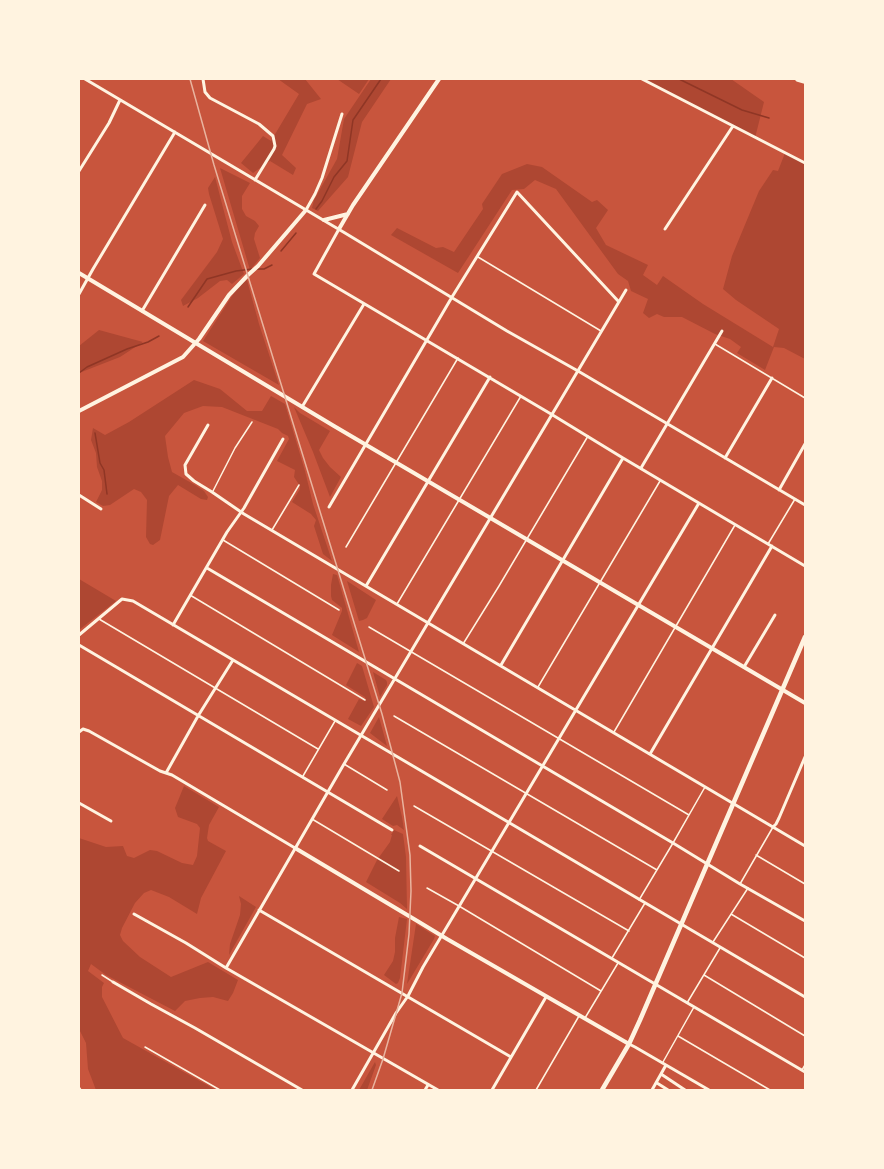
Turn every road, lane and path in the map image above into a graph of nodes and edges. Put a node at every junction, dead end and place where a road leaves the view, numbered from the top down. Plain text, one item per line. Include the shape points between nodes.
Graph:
1 (85, 79) edge
2 (203, 79) edge
3 (439, 79) edge
4 (642, 79) edge
5 (798, 79) edge
6 (805, 81) edge
7 (120, 100) junction
8 (342, 114) dead end
9 (733, 126) junction
10 (175, 132) junction
11 (805, 163) edge
12 (79, 171) edge
13 (255, 180) junction
14 (205, 205) dead end
15 (306, 210) junction
16 (348, 214) junction
17 (324, 220) junction
18 (339, 229) junction
19 (665, 229) dead end
20 (477, 256) junction
21 (79, 273) edge
22 (88, 278) junction
23 (626, 290) dead end
24 (79, 294) edge
25 (452, 297) junction
26 (620, 302) junction
27 (364, 304) junction
28 (142, 311) junction
29 (601, 331) junction
30 (722, 331) dead end
31 (426, 341) junction
32 (196, 343) junction
33 (715, 344) junction
34 (458, 358) junction
35 (578, 371) junction
36 (490, 377) junction
37 (772, 378) junction
38 (520, 396) junction
39 (805, 398) edge
40 (302, 407) junction
41 (79, 411) edge
42 (551, 414) junction
43 (252, 422) dead end
44 (208, 425) dead end
45 (667, 425) junction
46 (588, 436) junction
47 (282, 439) dead end
48 (366, 444) junction
49 (805, 444) edge
50 (623, 458) junction
51 (725, 458) junction
52 (396, 462) junction
53 (641, 468) junction
54 (429, 481) junction
55 (660, 481) junction
56 (298, 485) dead end
57 (779, 490) junction
58 (212, 492) junction
59 (79, 495) edge
60 (459, 499) junction
61 (795, 499) junction
62 (699, 503) junction
63 (805, 505) edge
64 (329, 507) dead end
65 (101, 509) dead end
66 (241, 512) junction
67 (491, 518) junction
68 (735, 525) junction
69 (272, 530) junction
70 (527, 539) junction
71 (222, 540) junction
72 (768, 544) junction
73 (772, 546) junction
74 (346, 547) dead end
75 (563, 560) junction
76 (805, 566) edge
77 (207, 568) junction
78 (600, 583) junction
79 (366, 586) junction
80 (190, 595) junction
81 (397, 604) junction
82 (638, 606) junction
83 (339, 610) dead end
84 (775, 615) dead end
85 (99, 619) junction
86 (428, 623) junction
87 (172, 625) junction
88 (369, 627) dead end
89 (675, 627) junction
90 (79, 635) edge
91 (805, 637) edge
92 (464, 644) junction
93 (79, 645) edge
94 (712, 649) junction
95 (411, 652) junction
96 (233, 660) junction
97 (500, 665) junction
98 (744, 667) junction
99 (395, 680) junction
100 (216, 688) junction
101 (538, 688) junction
102 (782, 690) junction
103 (365, 700) dead end
104 (805, 703) edge
105 (575, 711) junction
106 (198, 716) junction
107 (394, 716) dead end
108 (335, 721) junction
109 (79, 732) edge
110 (613, 732) junction
111 (361, 736) junction
112 (559, 738) junction
113 (318, 749) junction
114 (650, 754) junction
115 (805, 757) edge
116 (344, 764) junction
117 (543, 766) junction
118 (166, 772) junction
119 (302, 778) junction
120 (705, 787) junction
121 (388, 790) dead end
122 (328, 792) junction
123 (526, 794) junction
124 (79, 803) edge
125 (733, 803) junction
126 (414, 806) dead end
127 (689, 815) junction
128 (312, 819) junction
129 (111, 821) dead end
130 (509, 822) junction
131 (773, 827) junction
132 (392, 830) dead end
133 (673, 843) junction
134 (420, 846) dead end
135 (805, 846) edge
136 (295, 848) junction
137 (492, 852) junction
138 (756, 855) junction
139 (707, 864) junction
140 (657, 870) junction
141 (399, 871) dead end
142 (476, 879) junction
143 (740, 884) junction
144 (805, 884) edge
145 (427, 888) dead end
146 (748, 888) junction
147 (639, 900) junction
148 (645, 903) junction
149 (459, 906) junction
150 (259, 910) junction
151 (134, 914) dead end
152 (731, 914) junction
153 (805, 921) edge
154 (681, 924) junction
155 (629, 931) junction
156 (442, 936) junction
157 (713, 943) junction
158 (720, 947) junction
159 (805, 958) edge
160 (612, 959) junction
161 (618, 963) junction
162 (226, 968) junction
163 (704, 975) junction
164 (102, 976) dead end
165 (113, 982) joint
166 (655, 985) junction
167 (601, 991) junction
168 (408, 996) junction
169 (546, 997) junction
170 (805, 997) edge
171 (687, 1003) junction
172 (694, 1007) junction
173 (579, 1016) junction
174 (584, 1020) junction
175 (678, 1036) junction
176 (805, 1036) edge
177 (629, 1044) junction
178 (145, 1047) dead end
179 (373, 1054) junction
180 (511, 1057) junction
181 (664, 1064) junction
182 (805, 1065) edge
183 (803, 1071) edge
184 (661, 1074) junction
185 (657, 1083) junction
186 (428, 1085) junction
187 (79, 1087) edge
188 (81, 1090) edge
189 (220, 1090) edge
190 (302, 1090) edge
191 (352, 1090) edge
192 (425, 1090) edge
193 (438, 1090) edge
194 (492, 1090) edge
195 (536, 1090) edge
196 (602, 1090) edge
197 (652, 1090) edge
198 (668, 1090) edge
199 (686, 1090) edge
200 (709, 1090) edge
201 (770, 1090) edge

1 - 7 street
2 - 13 street via 205,92 210,98 259,124 273,136 274,149
3 - 16 street
4 - 9 street
5 - 6 highway
7 - 10 street
7 - 12 street
8 - 15 street via 322,178
9 - 11 street
9 - 19 street
10 - 13 street
10 - 22 street
13 - 15 street
14 - 28 street
15 - 17 street
15 - 32 street via 258,266 229,295
16 - 17 street
16 - 18 street
17 - 18 street
18 - 25 street
18 - 27 street via 314,274
20 - 25 street
20 - 26 street via 517,192
20 - 29 lane
21 - 22 street
22 - 24 street
22 - 28 street
23 - 26 street
25 - 31 street
25 - 35 street
26 - 29 street
27 - 31 street
27 - 40 street
28 - 32 street
29 - 35 street
30 - 33 street
31 - 34 street
31 - 48 street
32 - 40 street
32 - 41 street via 177,361
33 - 37 lane
33 - 45 street
34 - 36 street
34 - 52 lane
35 - 42 street
35 - 45 street
36 - 38 street
36 - 54 street
37 - 39 lane
37 - 51 street
38 - 42 street
38 - 60 lane
40 - 48 street
42 - 46 street
42 - 67 street
43 - 58 lane
44 - 58 street via 184,470 194,481
45 - 51 street
45 - 53 street
46 - 50 street
46 - 70 lane
47 - 66 street
48 - 52 street
48 - 64 street
49 - 57 street
50 - 53 street
50 - 75 street
51 - 57 street
52 - 54 street
52 - 74 lane
53 - 55 street
54 - 60 street
54 - 79 street
55 - 62 street
55 - 78 lane
56 - 69 lane
57 - 61 street
58 - 66 street
59 - 65 street
60 - 67 street
60 - 81 lane
61 - 63 street
61 - 72 lane
62 - 68 street
62 - 82 street
66 - 69 street
66 - 71 street
67 - 70 street
67 - 86 street
68 - 72 street
68 - 89 lane
69 - 79 street
70 - 75 street
70 - 92 lane
71 - 77 street
71 - 83 lane
72 - 73 street
73 - 76 street
73 - 94 street
75 - 78 street
75 - 97 street
77 - 80 street
77 - 99 street
78 - 82 street
78 - 101 lane
79 - 81 street
80 - 87 street
80 - 103 lane
81 - 86 street
82 - 89 street
82 - 105 street
84 - 98 street
85 - 87 street via 122,599 133,601
85 - 90 street
85 - 100 lane
86 - 92 street
86 - 95 street
87 - 96 street
88 - 95 lane
89 - 94 street
89 - 110 lane
91 - 102 main road
92 - 97 street
93 - 106 street
94 - 98 street
94 - 114 street
95 - 99 street
95 - 112 lane
96 - 100 street
96 - 108 street
97 - 101 street
98 - 102 street
99 - 111 street
99 - 117 street
100 - 106 street
100 - 113 lane
101 - 105 street
102 - 104 street
102 - 125 main road
105 - 110 street
105 - 112 street
106 - 118 street
106 - 119 street
107 - 123 lane
108 - 111 street
108 - 113 lane
109 - 118 street via 83,729 89,731
110 - 114 street
111 - 116 street
111 - 130 street
112 - 117 street
112 - 127 lane
113 - 119 lane
114 - 120 street
115 - 131 street
116 - 121 lane
116 - 122 street
117 - 123 street
117 - 133 street
118 - 136 street
119 - 122 street
120 - 125 street
120 - 127 lane
122 - 128 street
122 - 132 street
123 - 130 street
123 - 140 lane
124 - 129 street
125 - 131 street
125 - 139 main road
126 - 137 lane
127 - 133 lane
128 - 136 street
128 - 141 lane
130 - 137 street
130 - 147 street
131 - 135 street
131 - 138 lane
133 - 139 street
133 - 140 lane
134 - 142 street
136 - 150 street
136 - 156 street
137 - 142 street
137 - 155 lane
138 - 143 lane
138 - 144 lane
139 - 143 street
139 - 154 main road
140 - 147 lane
142 - 149 street
142 - 160 street
143 - 146 street
145 - 149 lane
146 - 152 lane
146 - 153 street
147 - 148 street
148 - 154 street
148 - 155 lane
149 - 156 street
149 - 167 lane
150 - 162 street
150 - 168 street
151 - 162 street
152 - 157 lane
152 - 159 lane
154 - 157 street
154 - 166 main road
155 - 160 lane
156 - 168 street
156 - 169 street
157 - 158 street
158 - 163 lane
158 - 170 street
160 - 161 street
161 - 166 street
161 - 167 lane
162 - 179 street
163 - 171 lane
163 - 176 lane
164 - 165 lane
165 - 190 street
166 - 171 street
166 - 177 main road
167 - 174 lane
168 - 179 street
168 - 180 street
169 - 173 street
169 - 180 street
171 - 172 street
172 - 175 lane
172 - 183 street
173 - 174 street
173 - 195 lane
174 - 177 street
175 - 181 lane
175 - 201 lane
177 - 181 street
177 - 196 main road
178 - 189 lane
179 - 186 street
179 - 191 street
180 - 194 street
181 - 184 street
181 - 200 street
182 - 183 lane
184 - 185 street
184 - 199 street
185 - 197 street
185 - 198 street
186 - 192 street
186 - 193 street
187 - 188 lane

